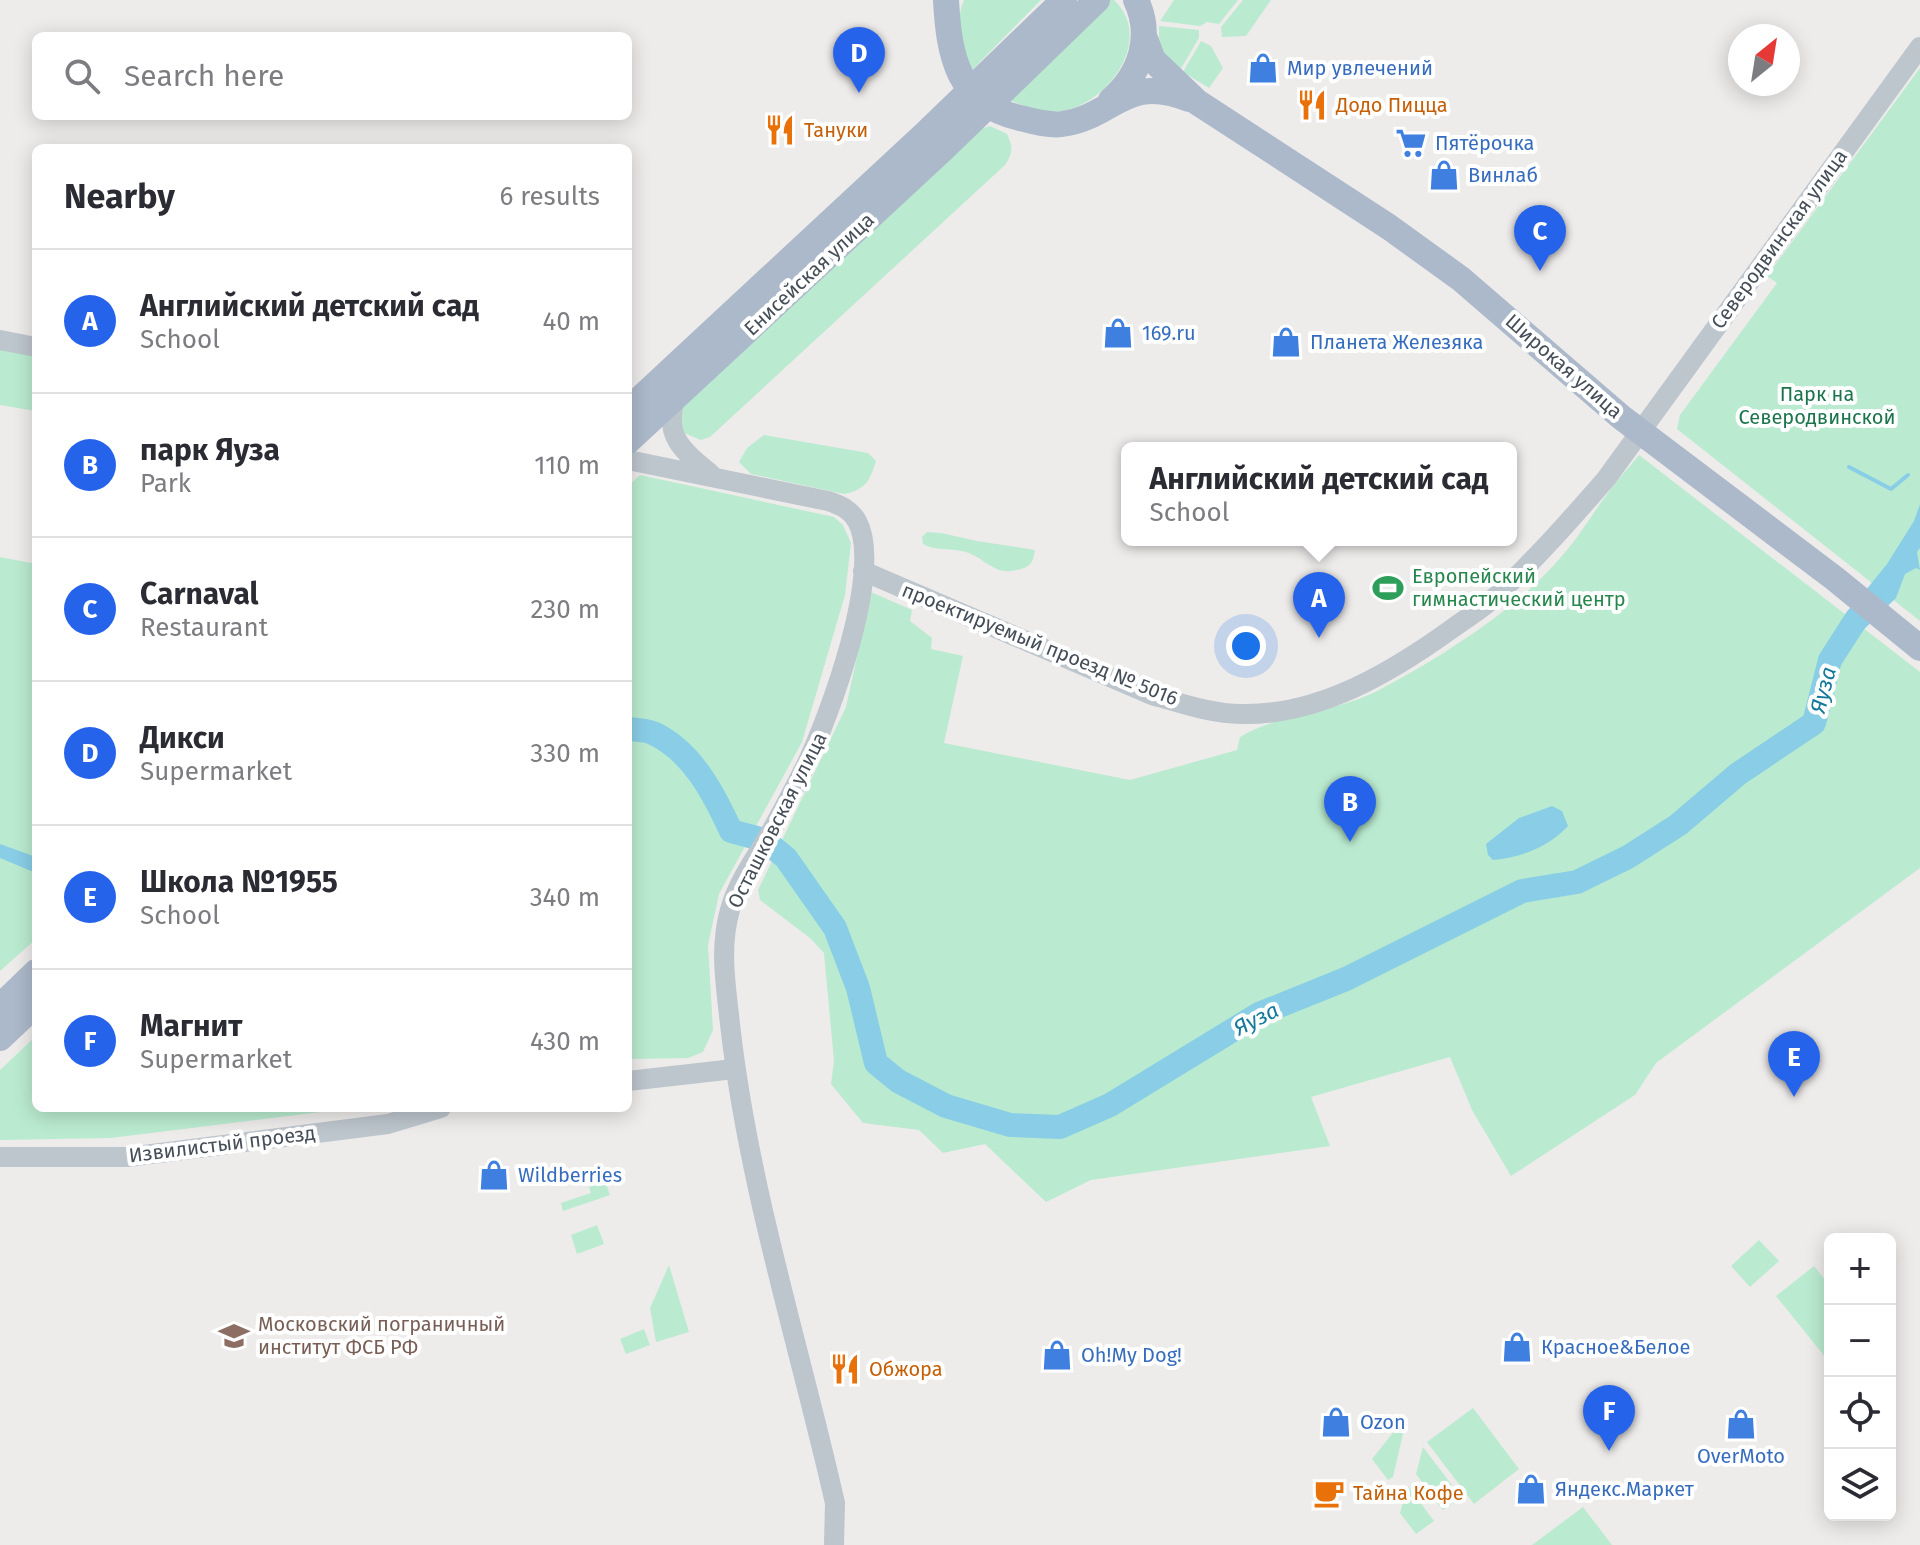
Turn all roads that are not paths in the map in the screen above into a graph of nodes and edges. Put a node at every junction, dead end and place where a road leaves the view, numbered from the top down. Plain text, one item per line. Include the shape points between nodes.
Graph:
1 (946, 0) edge
2 (1064, 0) edge
3 (1097, 0) edge
4 (1136, 0) edge
5 (1145, 39) junction
6 (1920, 47) edge
7 (979, 98) junction
8 (1197, 102) junction
9 (1099, 110) junction
10 (734, 328) junction
11 (0, 340) edge
12 (32, 346) edge
13 (675, 399) junction
14 (632, 407) edge
15 (1641, 433) junction
16 (632, 437) edge
17 (632, 461) edge
18 (715, 478) junction
19 (863, 571) junction
20 (1914, 643) edge
21 (32, 976) edge
22 (0, 1007) edge
23 (32, 1008) edge
24 (0, 1038) edge
25 (734, 1069) junction
26 (632, 1081) edge
27 (428, 1112) edge
28 (0, 1157) edge
29 (834, 1545) edge

1 - 7 main road via 956,68
2 - 7 main road
3 - 7 main road
4 - 5 main road
5 - 8 main road via 1153,60
5 - 9 main road via 1130,79
6 - 15 street, Северодвинская улица
7 - 9 main road via 1010,116 1061,124
7 - 10 main road, Енисейская улица
8 - 9 main road via 1152,90 1130,94
8 - 15 main road, Широкая улица via 1461,279
10 - 13 main road, Енисейская улица
10 - 14 main road, Енисейская улица
11 - 12 street
13 - 16 main road, Енисейская улица
13 - 18 street via 670,414 675,440
15 - 19 street, проектируемый проезд № 5016 via 1550,543 1494,598 1379,676 1320,702 1271,713 1196,708 1152,695
15 - 20 main road, Широкая улица
17 - 18 street, Осташковская улица
18 - 19 street, Осташковская улица via 841,506 861,531
19 - 25 street, Осташковская улица via 833,700 811,754 729,912 723,969
21 - 22 main road
23 - 24 main road
25 - 26 street
25 - 29 street, Осташковская улица via 835,1503
27 - 28 street, Извилистый проезд via 388,1124 128,1157

